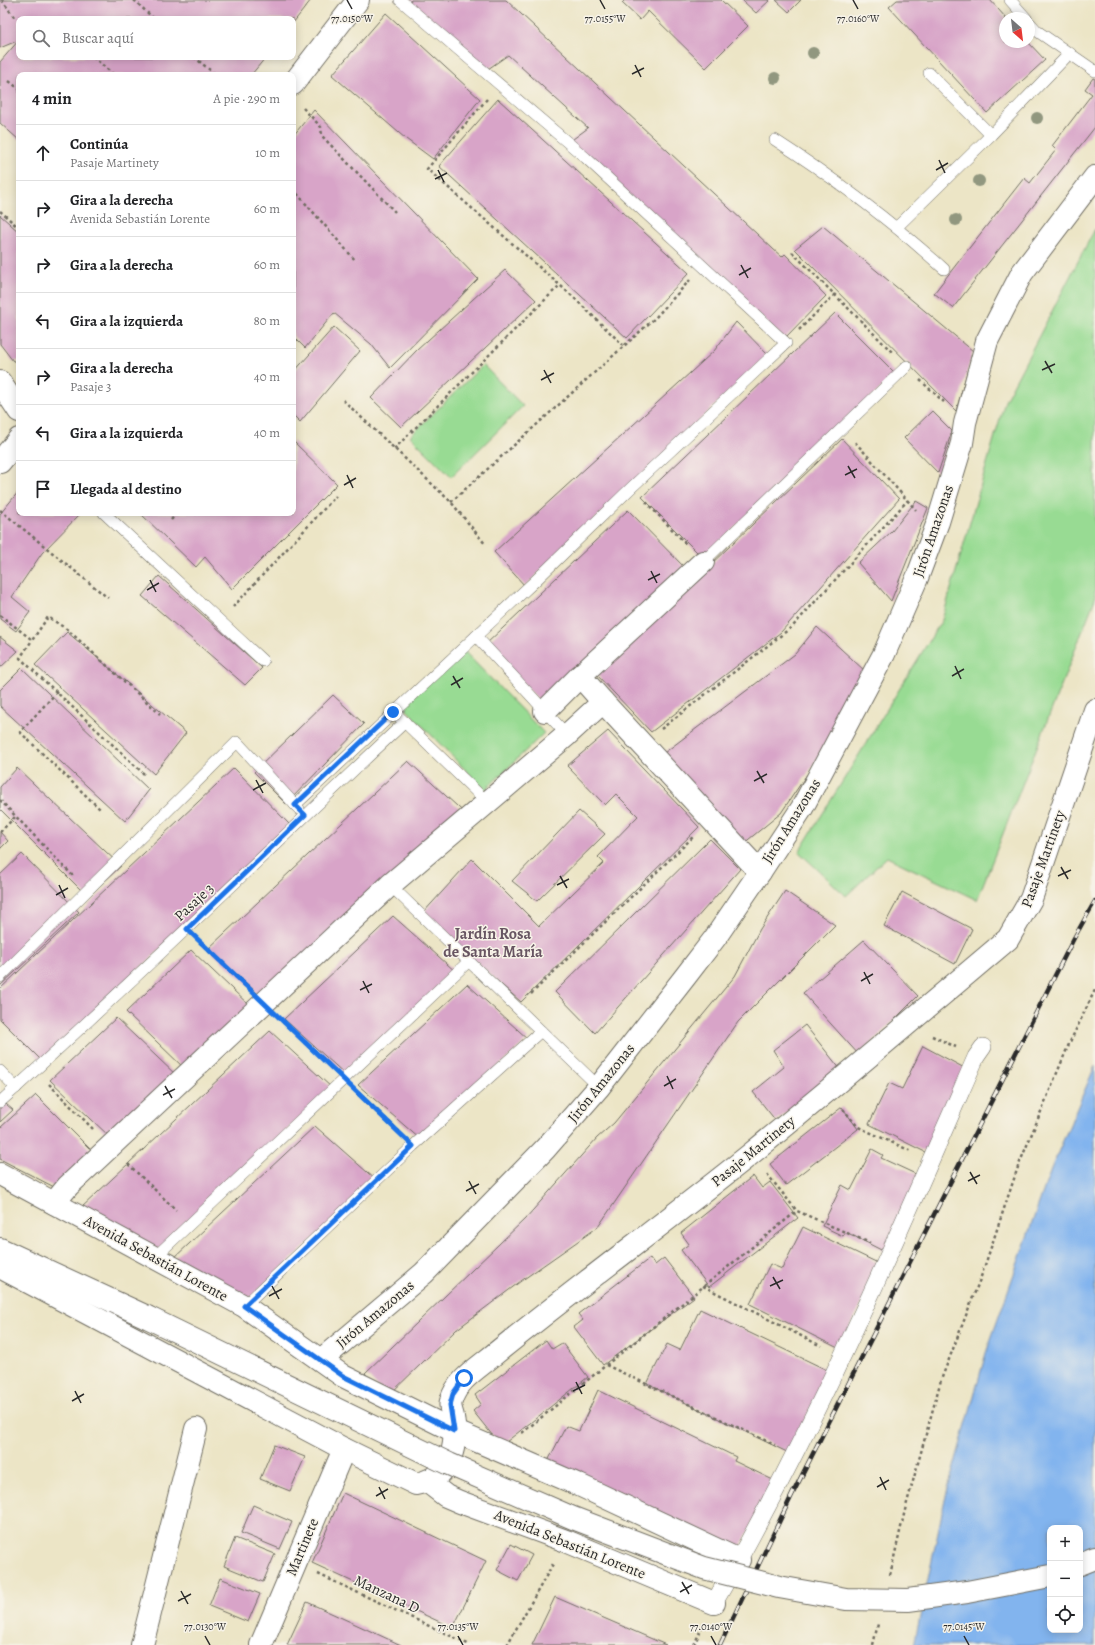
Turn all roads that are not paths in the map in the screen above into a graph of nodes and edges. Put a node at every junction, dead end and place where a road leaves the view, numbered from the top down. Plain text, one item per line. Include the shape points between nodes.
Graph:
1 (358, 0) edge
2 (400, 0) edge
3 (1010, 0) edge
4 (1021, 12) edge
5 (1035, 29) edge
6 (1070, 53) junction
7 (1095, 71) edge
8 (929, 73) dead end
9 (296, 92) edge
10 (990, 135) junction
11 (775, 140) dead end
12 (1095, 177) edge
13 (897, 227) junction
14 (944, 269) dead end
15 (906, 366) road end
16 (0, 382) edge
17 (16, 406) edge
18 (16, 443) edge
19 (0, 462) edge
20 (107, 516) edge
21 (703, 562) joint
22 (476, 636) junction
23 (263, 661) dead end
24 (580, 676) junction
25 (603, 702) junction
26 (1095, 710) edge
27 (545, 711) junction
28 (393, 712) junction
29 (405, 722) junction
30 (567, 735) junction
31 (487, 802) junction
32 (295, 805) junction
33 (305, 815) junction
34 (760, 872) junction
35 (390, 885) junction
36 (469, 961) junction
37 (0, 977) edge
38 (541, 1031) junction
39 (980, 1052) road end
40 (0, 1072) edge
41 (599, 1087) junction
42 (16, 1088) junction
43 (0, 1102) edge
44 (0, 1174) edge
45 (54, 1203) junction
46 (0, 1250) edge
47 (155, 1257) junction
48 (0, 1267) edge
49 (244, 1306) junction
50 (321, 1360) junction
51 (196, 1429) dead end
52 (454, 1431) junction
53 (344, 1449) junction
54 (428, 1482) junction
55 (1095, 1558) edge
56 (739, 1560) junction
57 (1083, 1563) edge
58 (1047, 1577) edge
59 (714, 1603) joint
60 (142, 1645) edge
61 (261, 1645) edge

1 - 9 main road
2 - 22 lane via 586,158 786,343
3 - 4 lane
5 - 6 lane
6 - 7 lane
6 - 10 lane
8 - 10 lane
10 - 13 lane
11 - 13 lane via 856,195
12 - 34 main road, Jirón Amazonas via 1022,274 987,341 962,443 934,531 884,654 802,808
13 - 14 lane
15 - 21 lane
16 - 17 main road
18 - 19 main road
20 - 23 lane
21 - 24 main road
22 - 27 lane
22 - 28 lane
24 - 25 main road
24 - 27 main road
25 - 30 main road
25 - 34 main road
26 - 52 main road, Pasaje Martinety via 1031,899 1008,939 751,1154 464,1378 453,1394 450,1405
27 - 30 lane
28 - 29 lane
28 - 32 lane
29 - 31 lane
29 - 33 lane, Pasaje 3
30 - 31 main road
31 - 35 main road
32 - 33 lane
32 - 37 lane via 237,742
33 - 42 lane, Pasaje 3
34 - 41 main road, Jirón Amazonas via 715,938
35 - 36 lane
35 - 45 main road via 68,1186
36 - 38 lane
36 - 47 lane
38 - 41 lane
38 - 49 lane via 413,1146
39 - 56 street via 841,1357
40 - 42 lane
41 - 50 main road, Jirón Amazonas via 545,1150 424,1273
42 - 43 lane, Pasaje 3
44 - 45 main road, Avenida Sebastián Lorente
45 - 47 main road, Avenida Sebastián Lorente
46 - 58 main road, bridge via 147,1317 449,1464 573,1518 704,1568 778,1587 846,1599 908,1600
47 - 49 main road, Avenida Sebastián Lorente
48 - 53 main road
49 - 50 main road, Avenida Sebastián Lorente
50 - 52 main road, Avenida Sebastián Lorente via 343,1376
51 - 60 main road
52 - 54 main road, Pasaje Martinety via 453,1451 440,1474
52 - 56 main road, Avenida Sebastián Lorente via 579,1485
53 - 54 main road via 416,1484
53 - 61 main road, Martinete
54 - 59 main road, Avenida Sebastián Lorente via 446,1496 460,1502 566,1540
55 - 57 main road
56 - 59 street

